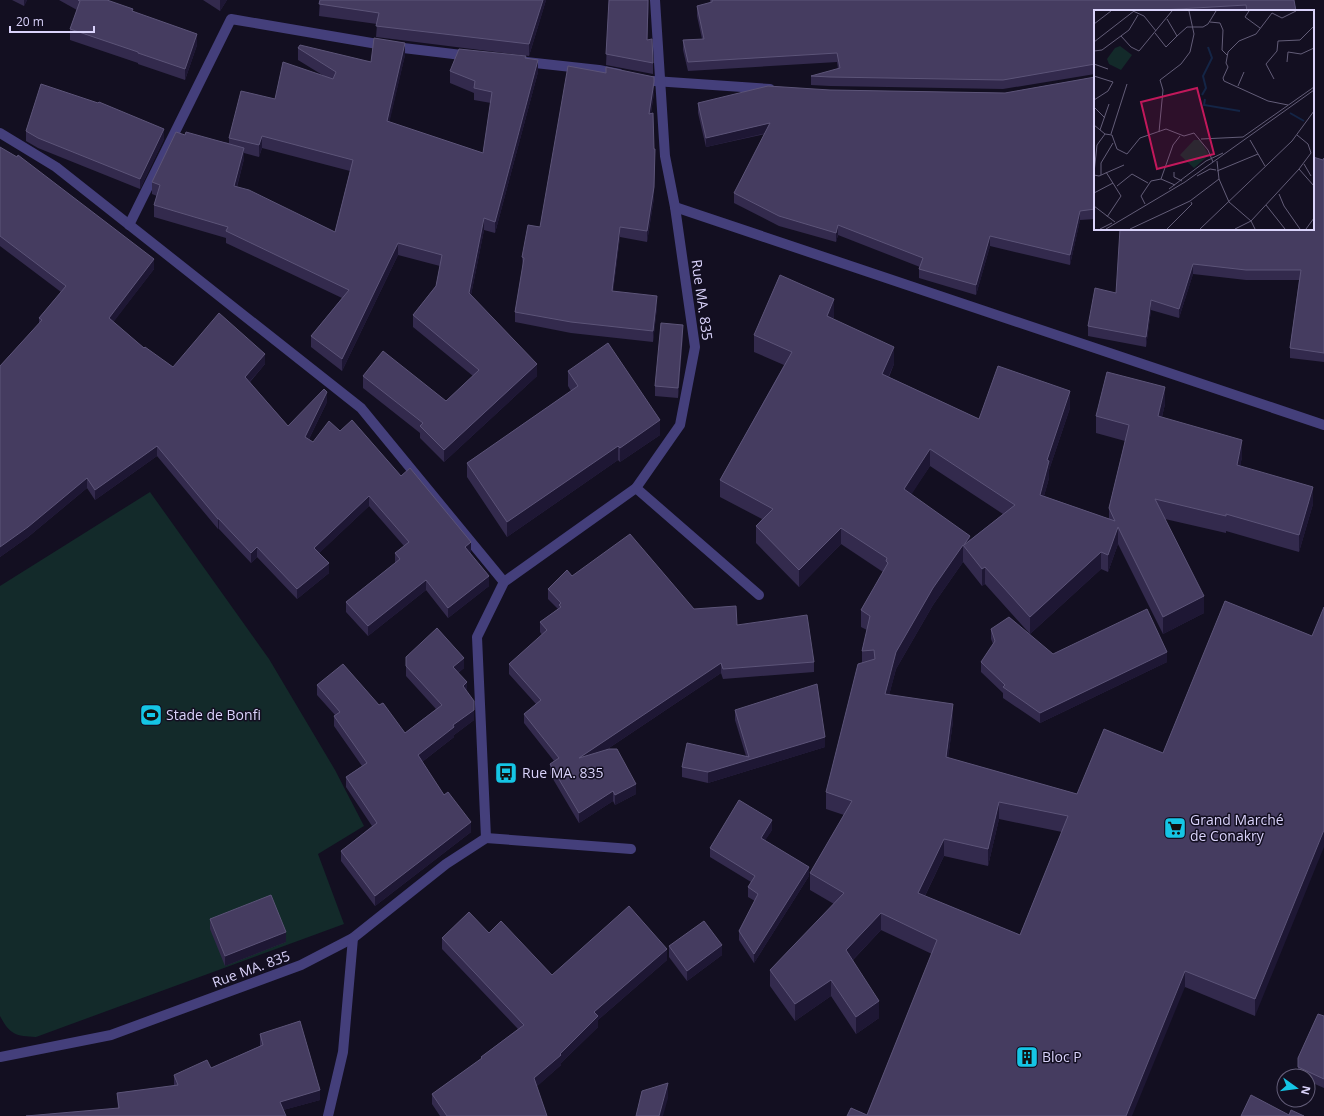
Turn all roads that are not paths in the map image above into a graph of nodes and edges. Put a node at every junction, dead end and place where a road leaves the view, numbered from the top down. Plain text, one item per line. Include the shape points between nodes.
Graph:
1 (656, 0) edge
2 (481, 57) edge
3 (512, 60) edge
4 (629, 76) edge
5 (645, 79) edge
6 (660, 82) junction
7 (783, 90) edge
8 (0, 133) edge
9 (674, 207) junction
10 (129, 225) junction
11 (1324, 426) edge
12 (636, 488) junction
13 (504, 582) junction
14 (759, 595) dead end
15 (486, 838) junction
16 (631, 850) dead end
17 (353, 938) junction
18 (0, 1057) edge
19 (328, 1116) edge

1 - 6 street, Rue MA. 835
2 - 10 street via 395,47 231,18
3 - 4 street
5 - 6 street
6 - 7 street
6 - 9 street, Rue MA. 835 via 665,156
8 - 10 street via 56,167
9 - 11 street
9 - 12 street, Rue MA. 835 via 695,347 680,425
10 - 13 street via 362,408
12 - 13 street, Rue MA. 835
12 - 14 street
13 - 15 street, Rue MA. 835 via 477,637
15 - 16 street
15 - 17 street, Rue MA. 835 via 446,864
17 - 18 street, Rue MA. 835 via 300,966 111,1035
17 - 19 street via 343,1052

